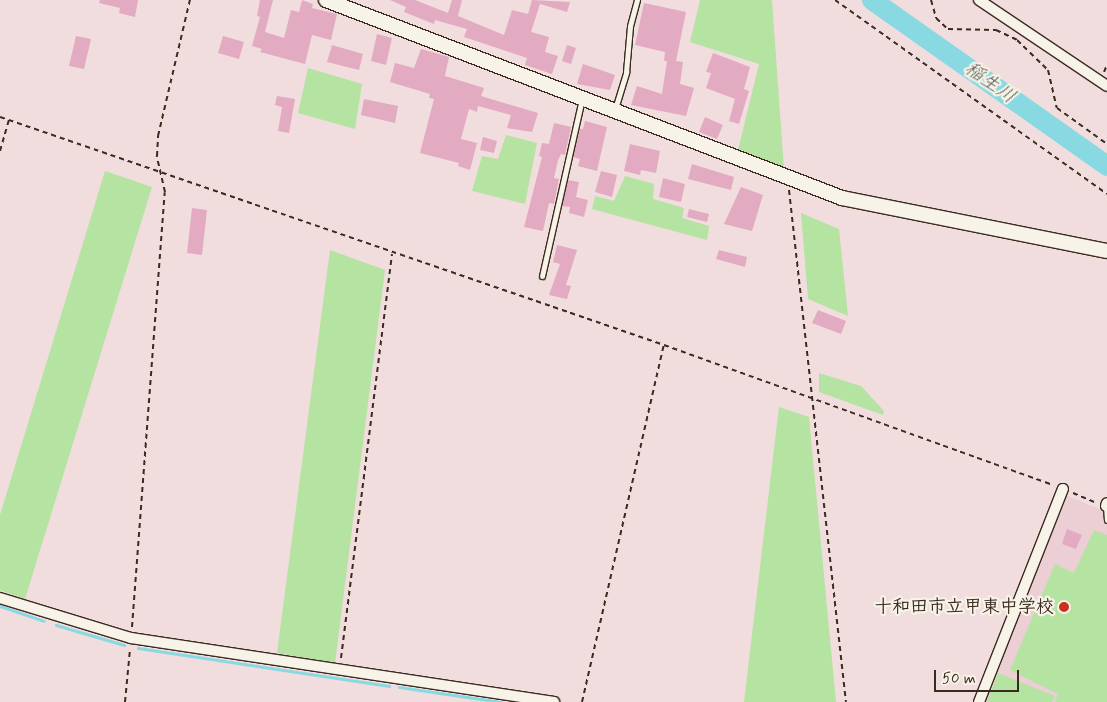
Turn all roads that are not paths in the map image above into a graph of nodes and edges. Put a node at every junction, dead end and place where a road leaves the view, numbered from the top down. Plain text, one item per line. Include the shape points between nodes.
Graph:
1 (326, 0) edge
2 (637, 0) edge
3 (979, 0) edge
4 (1107, 86) edge
5 (582, 99) junction
6 (614, 112) junction
7 (1107, 251) edge
8 (542, 276) dead end
9 (1063, 489) road end
10 (1106, 505) edge
11 (1107, 520) edge
12 (0, 598) edge
13 (554, 702) edge
14 (979, 702) edge

1 - 5 street
2 - 6 lane via 630,26 626,72
3 - 4 street
5 - 6 street
5 - 8 lane
6 - 7 street via 842,198
9 - 14 street
10 - 11 lane
12 - 13 street via 131,638

